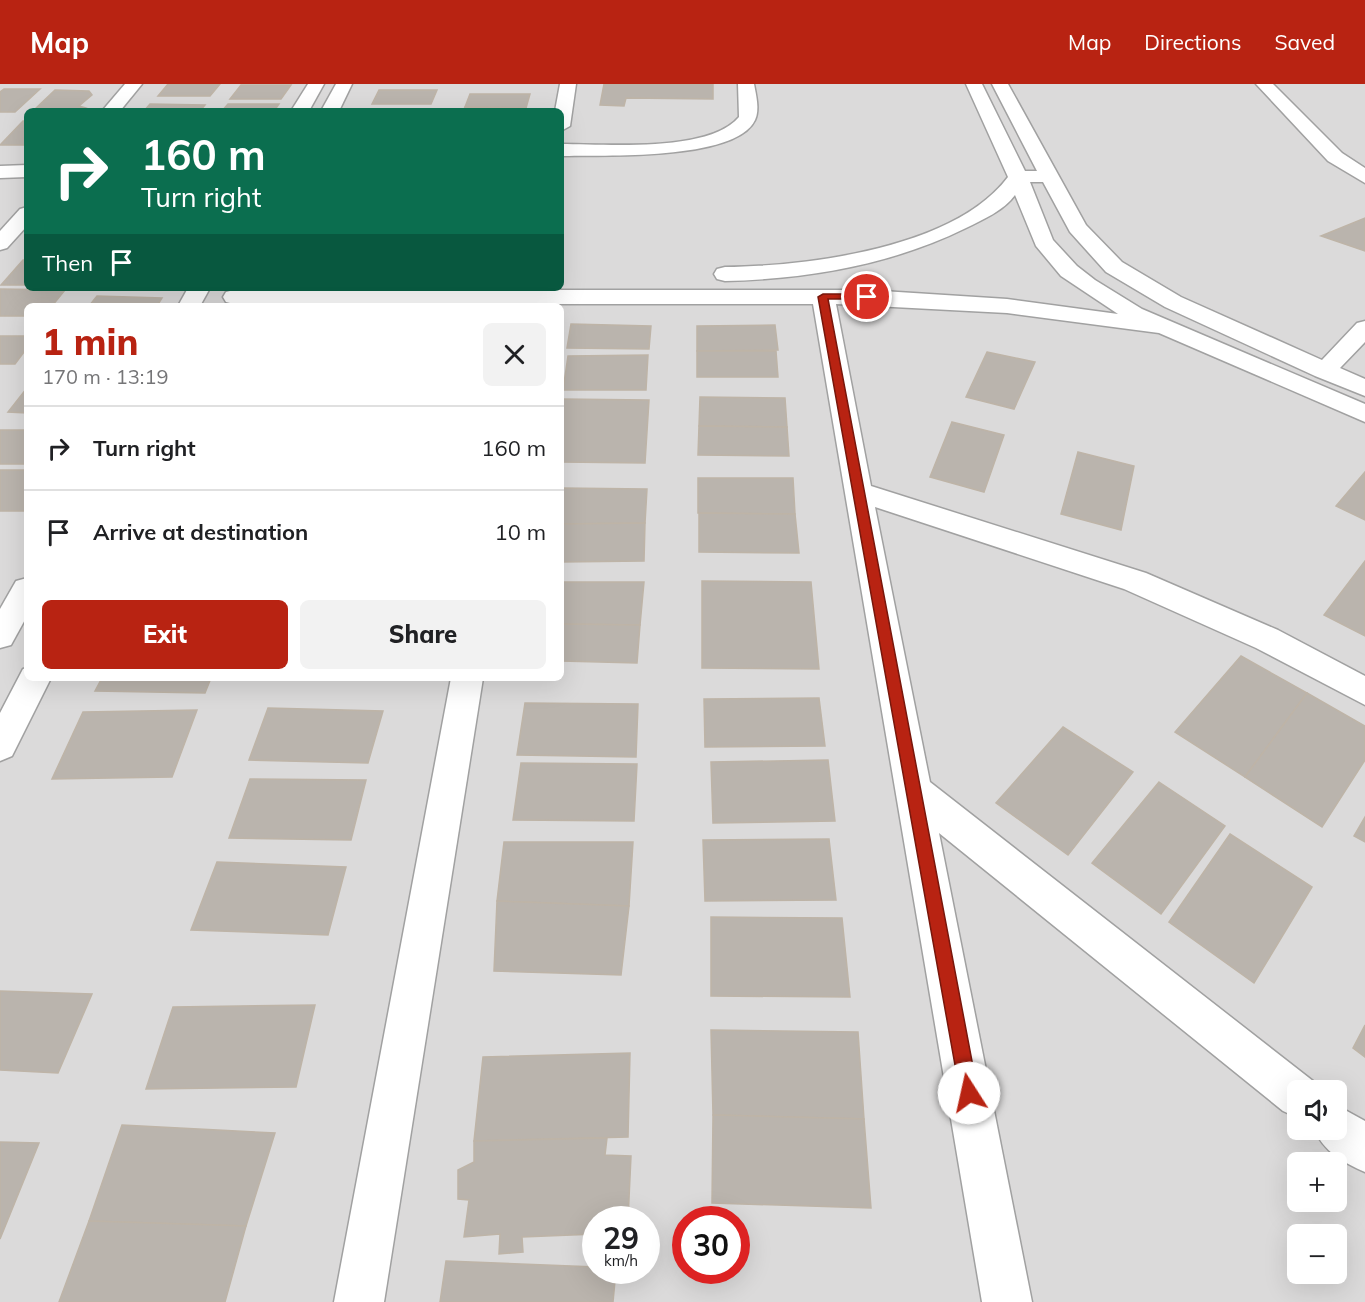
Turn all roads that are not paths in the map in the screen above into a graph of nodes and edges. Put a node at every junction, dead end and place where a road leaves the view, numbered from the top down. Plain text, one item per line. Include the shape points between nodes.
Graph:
1 (134, 84) edge
2 (316, 84) edge
3 (344, 84) edge
4 (567, 84) edge
5 (746, 84) edge
6 (974, 84) edge
7 (1000, 84) edge
8 (1264, 84) edge
9 (114, 108) edge
10 (302, 108) edge
11 (332, 108) edge
12 (564, 108) edge
13 (564, 150) edge
14 (0, 157) edge
15 (24, 157) edge
16 (24, 171) edge
17 (0, 172) edge
18 (1048, 176) junction
19 (1018, 177) junction
20 (1365, 177) edge
21 (24, 216) edge
22 (0, 244) edge
23 (704, 274) dead end
24 (233, 297) edge
25 (823, 297) junction
26 (532, 301) edge
27 (1163, 327) junction
28 (1365, 328) edge
29 (1324, 371) junction
30 (1365, 388) edge
31 (1365, 414) edge
32 (859, 492) junction
33 (24, 594) edge
34 (0, 636) edge
35 (33, 681) edge
36 (466, 681) edge
37 (1365, 692) edge
38 (0, 746) edge
39 (913, 790) junction
40 (1287, 1087) edge
41 (1347, 1135) edge
42 (1365, 1149) edge
43 (359, 1302) edge
44 (1007, 1302) edge

1 - 9 street
2 - 10 street
3 - 11 street
4 - 12 street
5 - 13 street via 745,123 718,140 677,146
6 - 19 street
7 - 18 street
8 - 20 street via 1335,157
14 - 15 street
16 - 17 street
18 - 19 street
18 - 29 street via 1077,228 1114,267 1173,302
19 - 23 street via 1001,198 983,211 909,245 803,269 764,274
19 - 27 street via 1037,228 1054,256 1101,295
21 - 22 street
24 - 26 street
25 - 26 street
25 - 27 street via 995,305
25 - 32 street
27 - 31 street
28 - 29 street
29 - 30 street
32 - 37 street via 1136,581 1267,639
32 - 39 street
33 - 34 street
35 - 38 street
36 - 43 street
39 - 40 street
39 - 44 street
41 - 42 street

